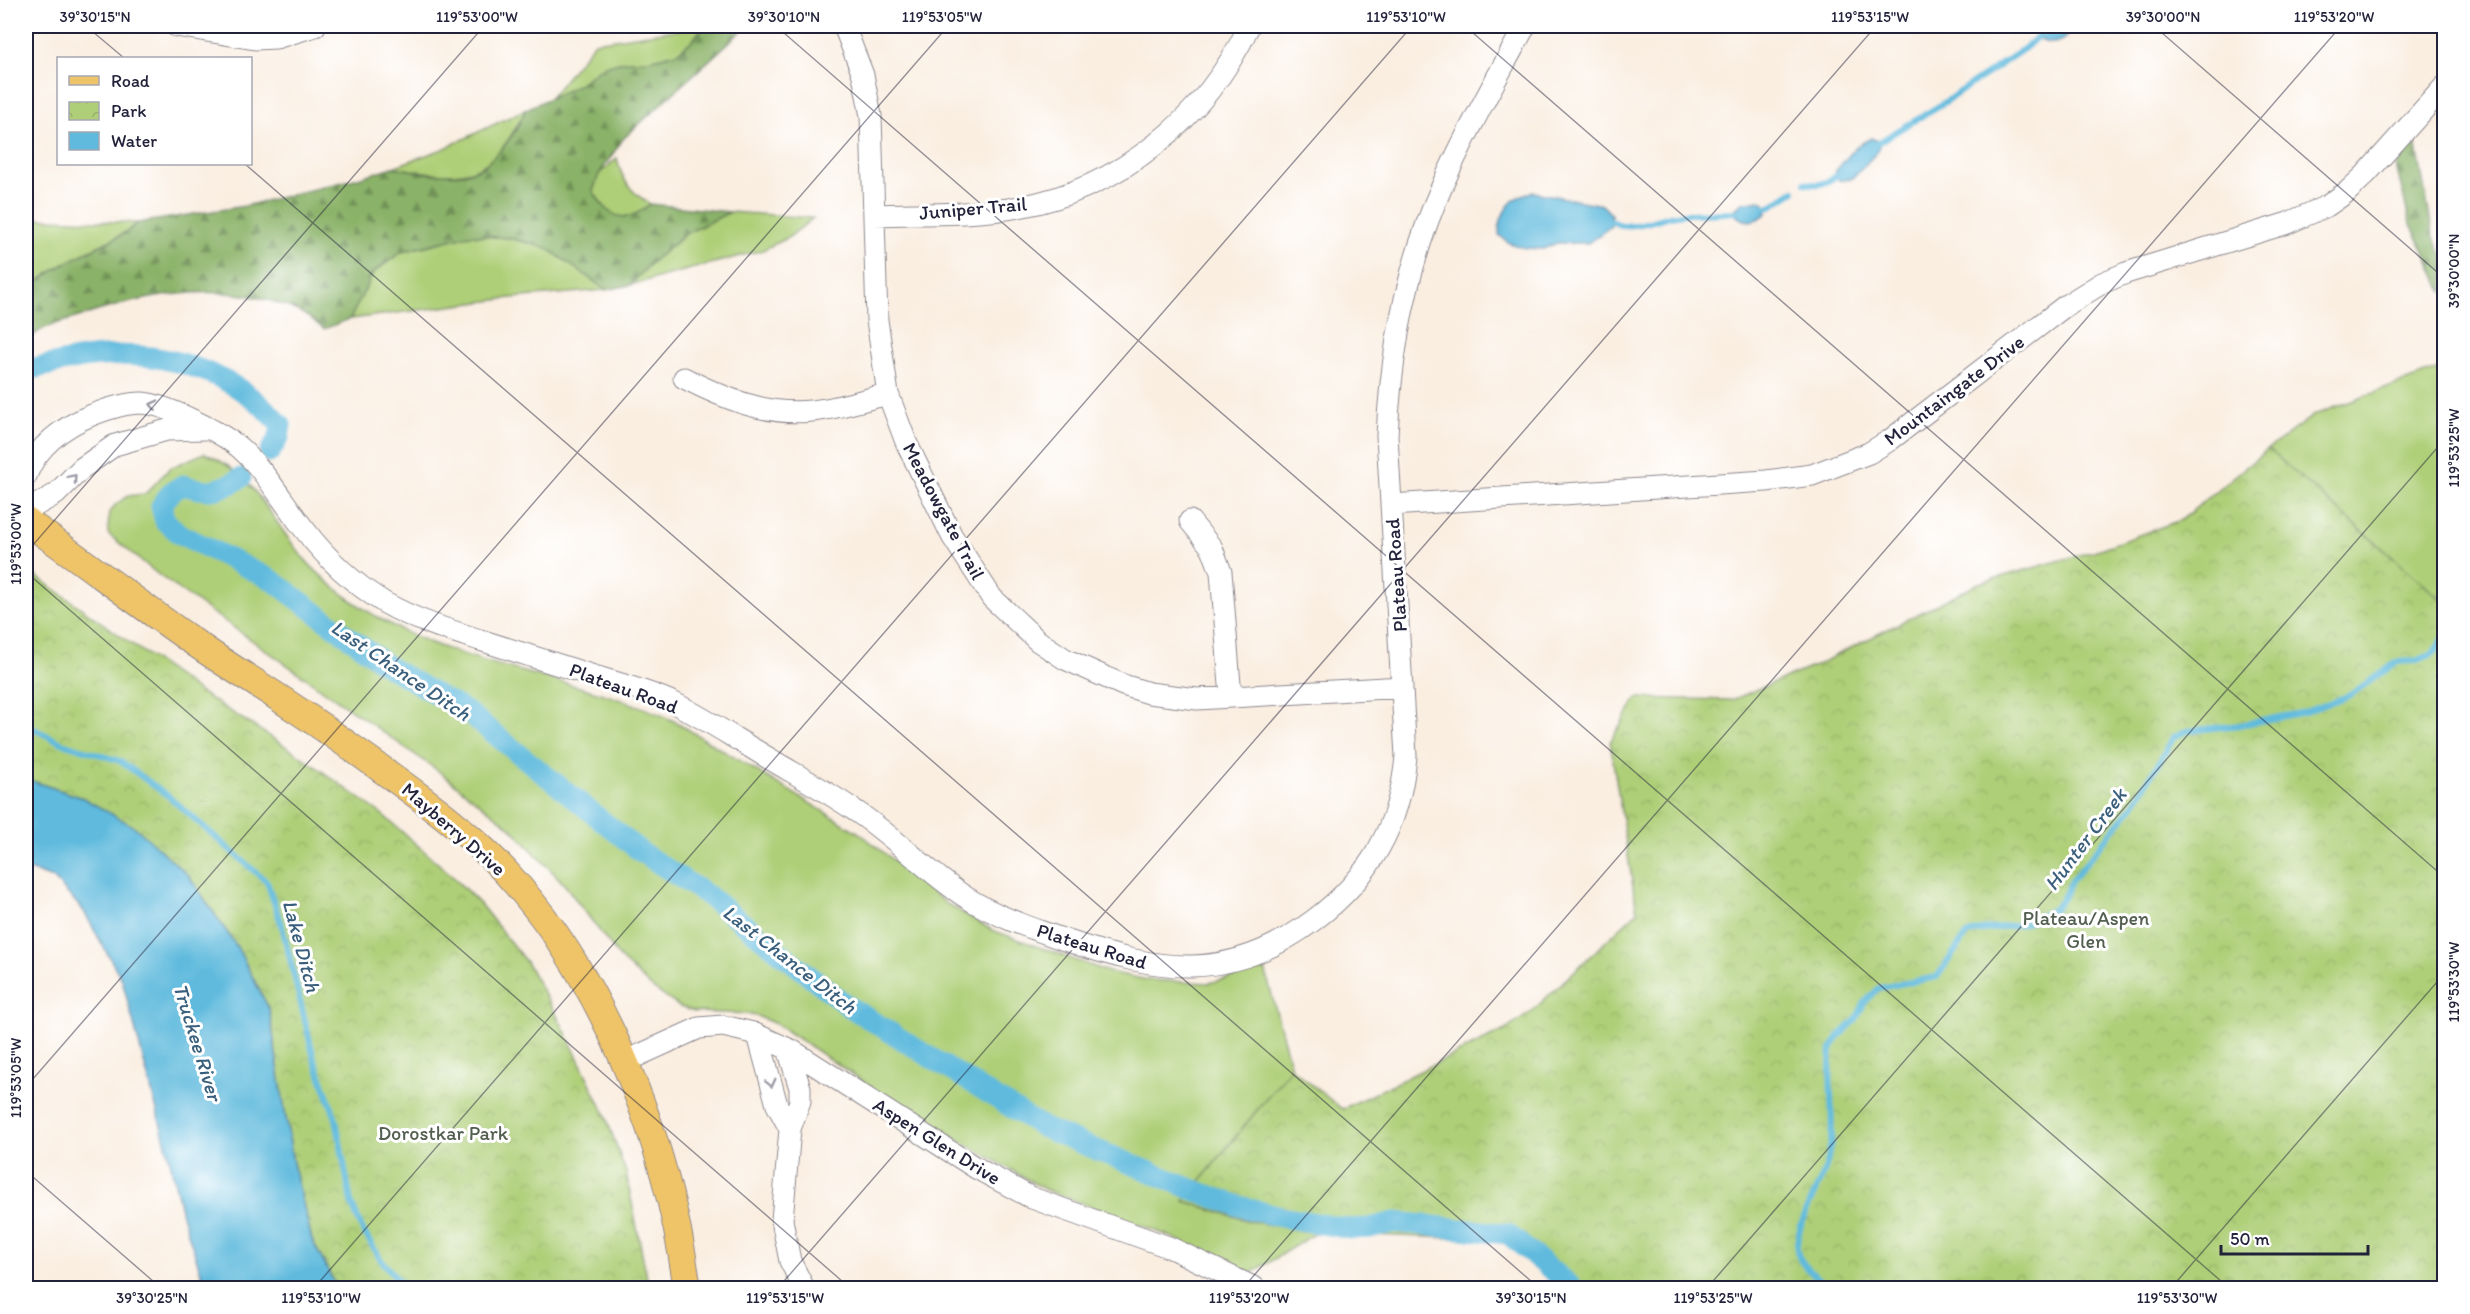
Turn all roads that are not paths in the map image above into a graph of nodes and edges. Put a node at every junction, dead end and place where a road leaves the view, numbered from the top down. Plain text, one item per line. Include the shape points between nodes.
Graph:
1 (176, 26) edge
2 (315, 26) edge
3 (844, 26) edge
4 (1249, 26) edge
5 (1525, 26) edge
6 (2445, 87) edge
7 (874, 214) junction
8 (684, 378) dead end
9 (888, 394) junction
10 (207, 429) junction
11 (26, 476) edge
12 (1391, 505) junction
13 (26, 511) edge
14 (26, 521) edge
15 (1190, 521) dead end
16 (1402, 687) junction
17 (1231, 697) junction
18 (758, 1035) junction
19 (788, 1049) junction
20 (624, 1062) junction
21 (790, 1129) junction
22 (687, 1288) edge
23 (804, 1288) edge
24 (1255, 1288) edge

1 - 2 street via 255,39 276,38
3 - 7 street, Meadowgate Trail via 855,50 870,106
4 - 7 street, Juniper Trail via 1224,71 1170,133 1095,183 1048,201 992,211
5 - 12 street, Plateau Road via 1443,183 1414,262 1399,322 1390,391 1387,436
6 - 12 street, Mountaingate Drive via 2366,174 2327,206 2288,223 2126,273 2092,288 1890,440 1837,466 1812,475 1766,481
7 - 9 street, Meadowgate Trail via 877,320
8 - 9 street via 748,405 785,411 812,411
9 - 17 street, Meadowgate Trail via 906,442 952,536 992,598 1014,621 1065,659 1122,685 1176,697
10 -> 11 street, Plateau Road via 164,408 143,403 122,405 77,421 33,456
13 -> 10 street, Plateau Road via 57,494 82,468 115,445 166,430
10 - 16 street, Plateau Road via 225,437 250,458 335,565 390,606 449,630 672,702 857,812 979,905 1024,926 1125,960 1184,967 1239,960 1290,937 1340,899 1380,849 1399,800 1406,756
12 - 16 street, Plateau Road
14 - 20 main road, Mayberry Drive via 198,645 368,759 460,829 520,887 546,923 588,990
15 - 17 street via 1212,548 1221,572
16 - 17 street, Meadowgate Trail
18 - 19 street, Aspen Glen Drive
18 - 20 street, Aspen Glen Drive via 723,1026 699,1028
18 -> 21 street via 777,1105
19 - 21 street via 800,1088 800,1101
19 - 24 street, Aspen Glen Drive via 1032,1198 1171,1248
20 - 22 main road, Mayberry Drive via 658,1155
21 - 23 street via 782,1220 790,1261

